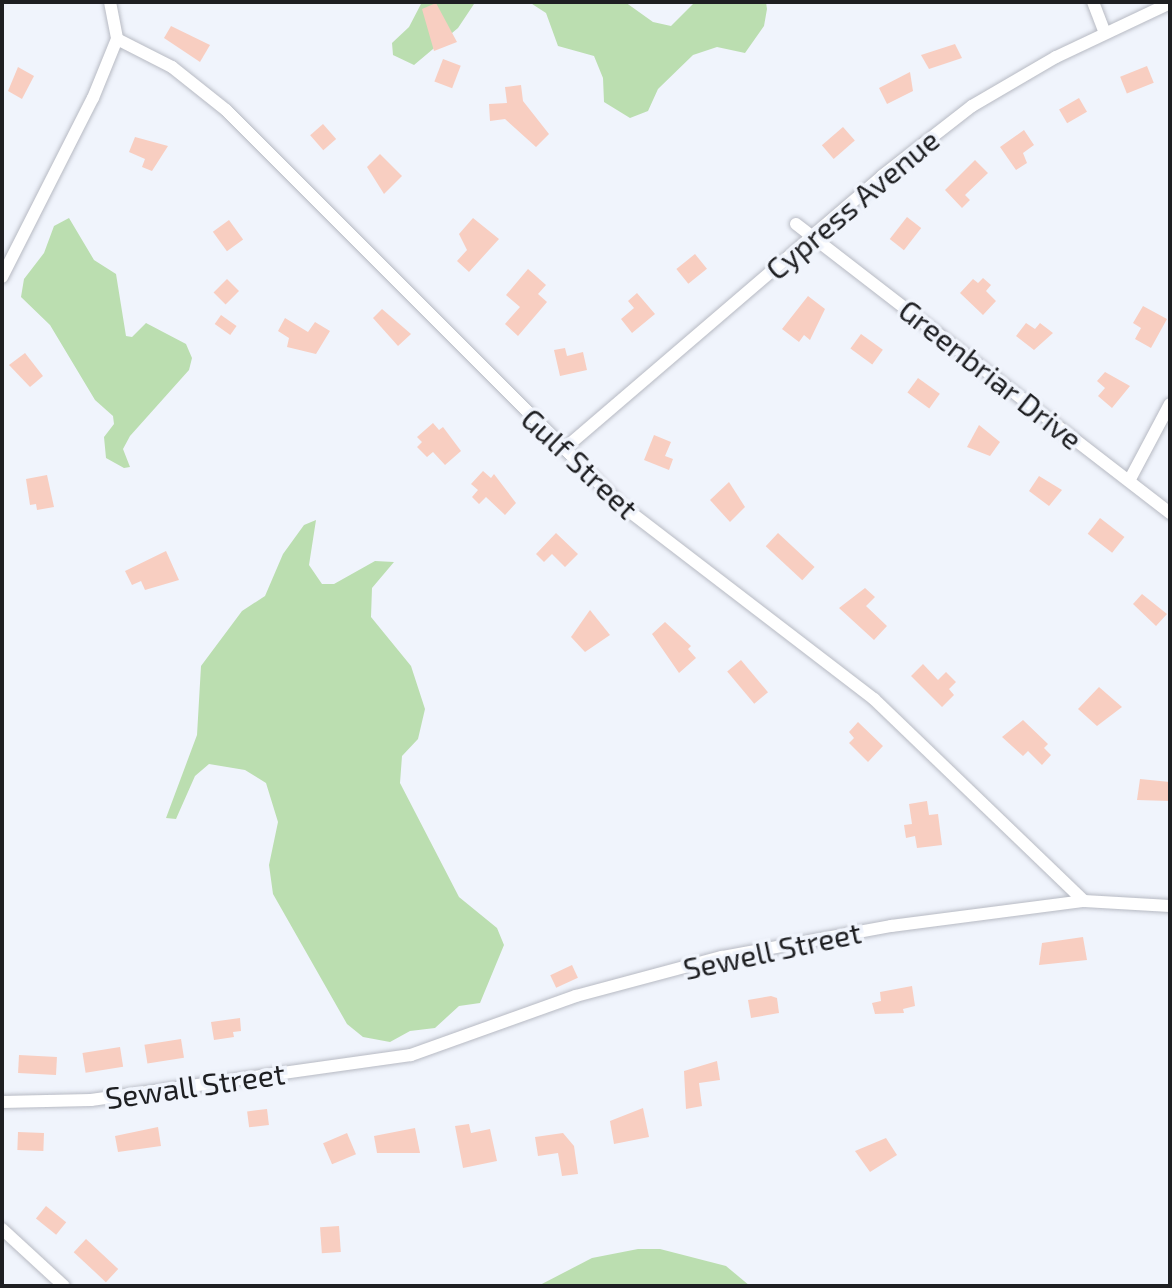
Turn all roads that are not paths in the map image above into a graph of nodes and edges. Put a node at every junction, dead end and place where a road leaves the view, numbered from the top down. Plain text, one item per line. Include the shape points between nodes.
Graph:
1 (110, 2) edge
2 (1093, 2) edge
3 (1170, 3) edge
4 (1105, 33) junction
5 (117, 39) junction
6 (796, 224) dead end
7 (812, 235) junction
8 (2, 277) edge
9 (1170, 404) edge
10 (564, 449) junction
11 (1129, 481) junction
12 (1170, 513) edge
13 (1084, 901) junction
14 (1170, 906) edge
15 (386, 1055) joint
16 (2, 1102) edge
17 (2, 1229) edge
18 (64, 1286) edge

1 - 5 street
2 - 4 street
3 - 4 street, Cypress Avenue
4 - 7 street, Cypress Avenue via 972,106
5 - 8 street via 93,98
5 - 10 street, Gulf Street via 172,67 226,110
6 - 7 street, Greenbriar Drive
7 - 10 street, Cypress Avenue
7 - 11 street, Greenbriar Drive
9 - 11 street
10 - 13 street, Gulf Street via 621,505 874,699
11 - 12 street, Greenbriar Drive
13 - 14 street, Sewell Street
13 - 15 street, Sewell Street via 961,914 722,957 576,996 444,1047
15 - 16 street, Sewall Street via 91,1100
17 - 18 street

